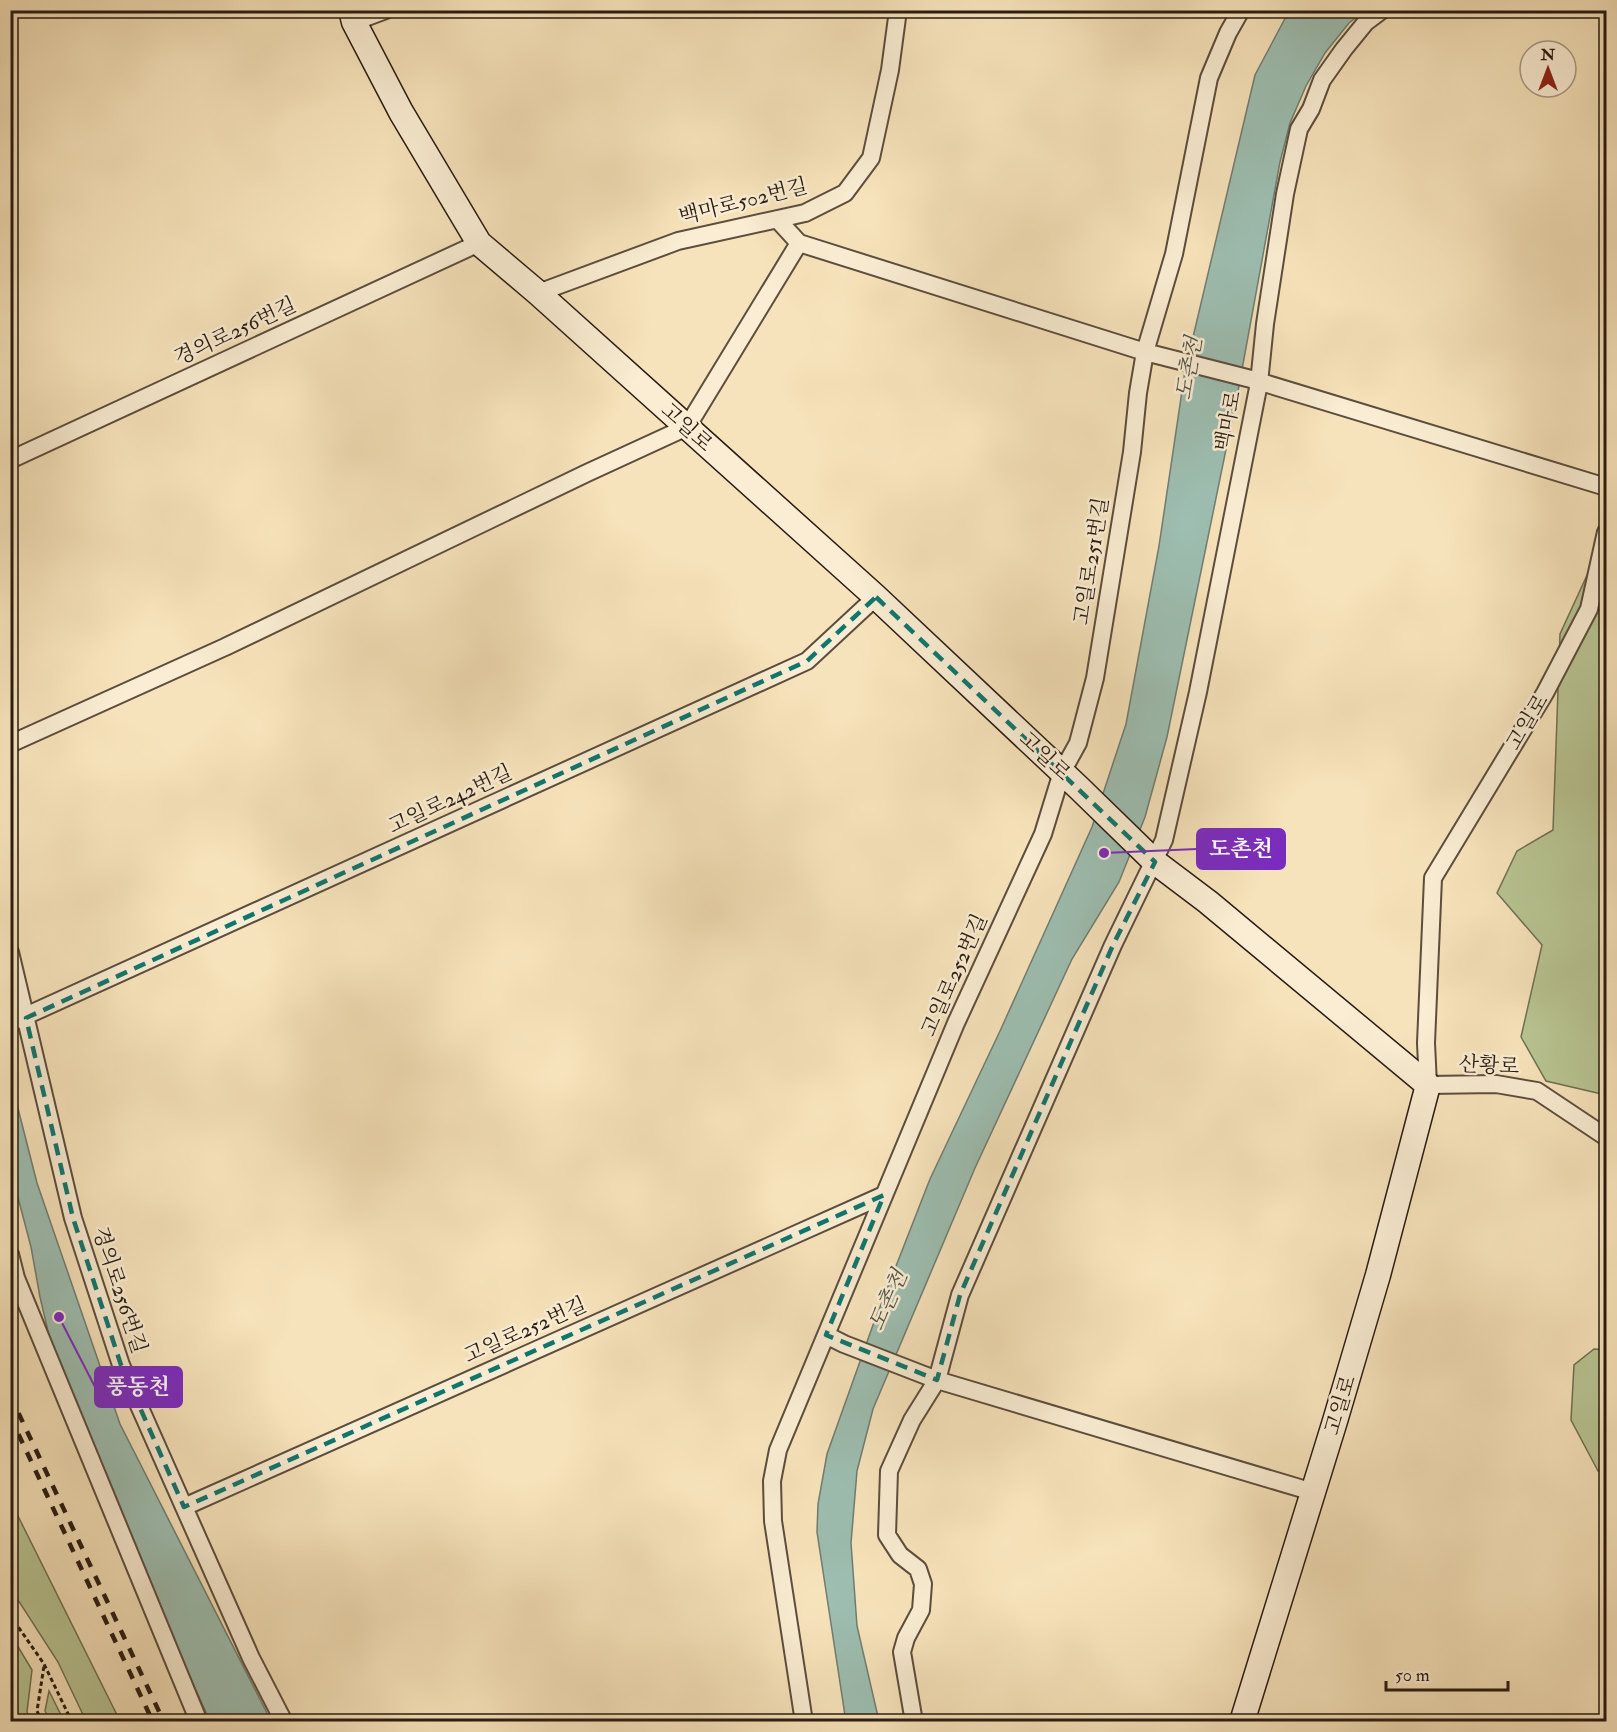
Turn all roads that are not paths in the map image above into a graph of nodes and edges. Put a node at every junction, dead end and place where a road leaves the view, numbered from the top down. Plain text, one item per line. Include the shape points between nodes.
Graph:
1 (386, 10) edge
2 (898, 10) edge
3 (1241, 10) edge
4 (1382, 10) edge
5 (352, 16) edge
6 (777, 219) junction
7 (479, 243) junction
8 (799, 243) junction
9 (538, 293) junction
10 (1145, 352) junction
11 (1255, 381) junction
12 (687, 427) junction
13 (10, 460) edge
14 (1606, 487) edge
15 (1606, 532) edge
16 (876, 597) junction
17 (10, 744) edge
18 (1070, 780) junction
19 (1149, 856) junction
20 (10, 952) edge
21 (17, 1021) edge
22 (1428, 1085) junction
23 (1606, 1137) edge
24 (885, 1195) junction
25 (10, 1254) edge
26 (826, 1335) junction
27 (932, 1378) junction
28 (1313, 1492) junction
29 (184, 1507) junction
30 (199, 1722) edge
31 (284, 1722) edge
32 (804, 1722) edge
33 (914, 1722) edge
34 (1242, 1722) edge

1 - 5 street, 고일로
2 - 6 street, 백마로502번길 via 871,158 845,193 805,213
3 - 10 street, 고일로251번길 via 1209,78 1174,254
4 - 11 street, 백마로 via 1366,22 1344,49 1322,81 1299,129
5 - 7 street, 고일로 via 401,112
6 - 8 street
6 - 9 street, 백마로502번길 via 678,241
7 - 9 street, 고일로
7 - 13 street, 경의로256번길
8 - 10 street
8 - 12 street
9 - 12 street, 고일로
10 - 11 street
10 - 18 street, 고일로251번길 via 1095,678
11 - 14 street
11 - 19 street, 백마로 via 1198,692 1164,840
12 - 16 street, 고일로
12 - 17 street via 225,647
15 - 22 street, 고일로 via 1589,609 1545,693 1433,878 1426,1043
16 - 18 street, 고일로
16 - 21 street, 고일로242번길 via 807,661
18 - 19 street, 고일로
18 - 24 street, 고일로252번길 via 956,1023
19 - 22 street
19 - 27 street, 백마로 via 960,1295
20 - 21 street, 경의로256번길
21 - 29 street, 경의로256번길 via 76,1229 121,1365
22 - 23 street, 산황로 via 1496,1084 1537,1091
22 - 28 street, 고일로 via 1378,1275
24 - 26 street, 고일로252번길
24 - 29 street, 고일로252번길
25 - 30 street via 16,1278
26 - 27 street
26 - 32 street, 고일로252번길 via 778,1450 772,1481 773,1521
27 - 28 street
27 - 33 street, 백마로 via 889,1471 887,1535 900,1555 918,1569 923,1584 921,1610 902,1652
28 - 34 street, 고일로
29 - 31 street, 경의로256번길

